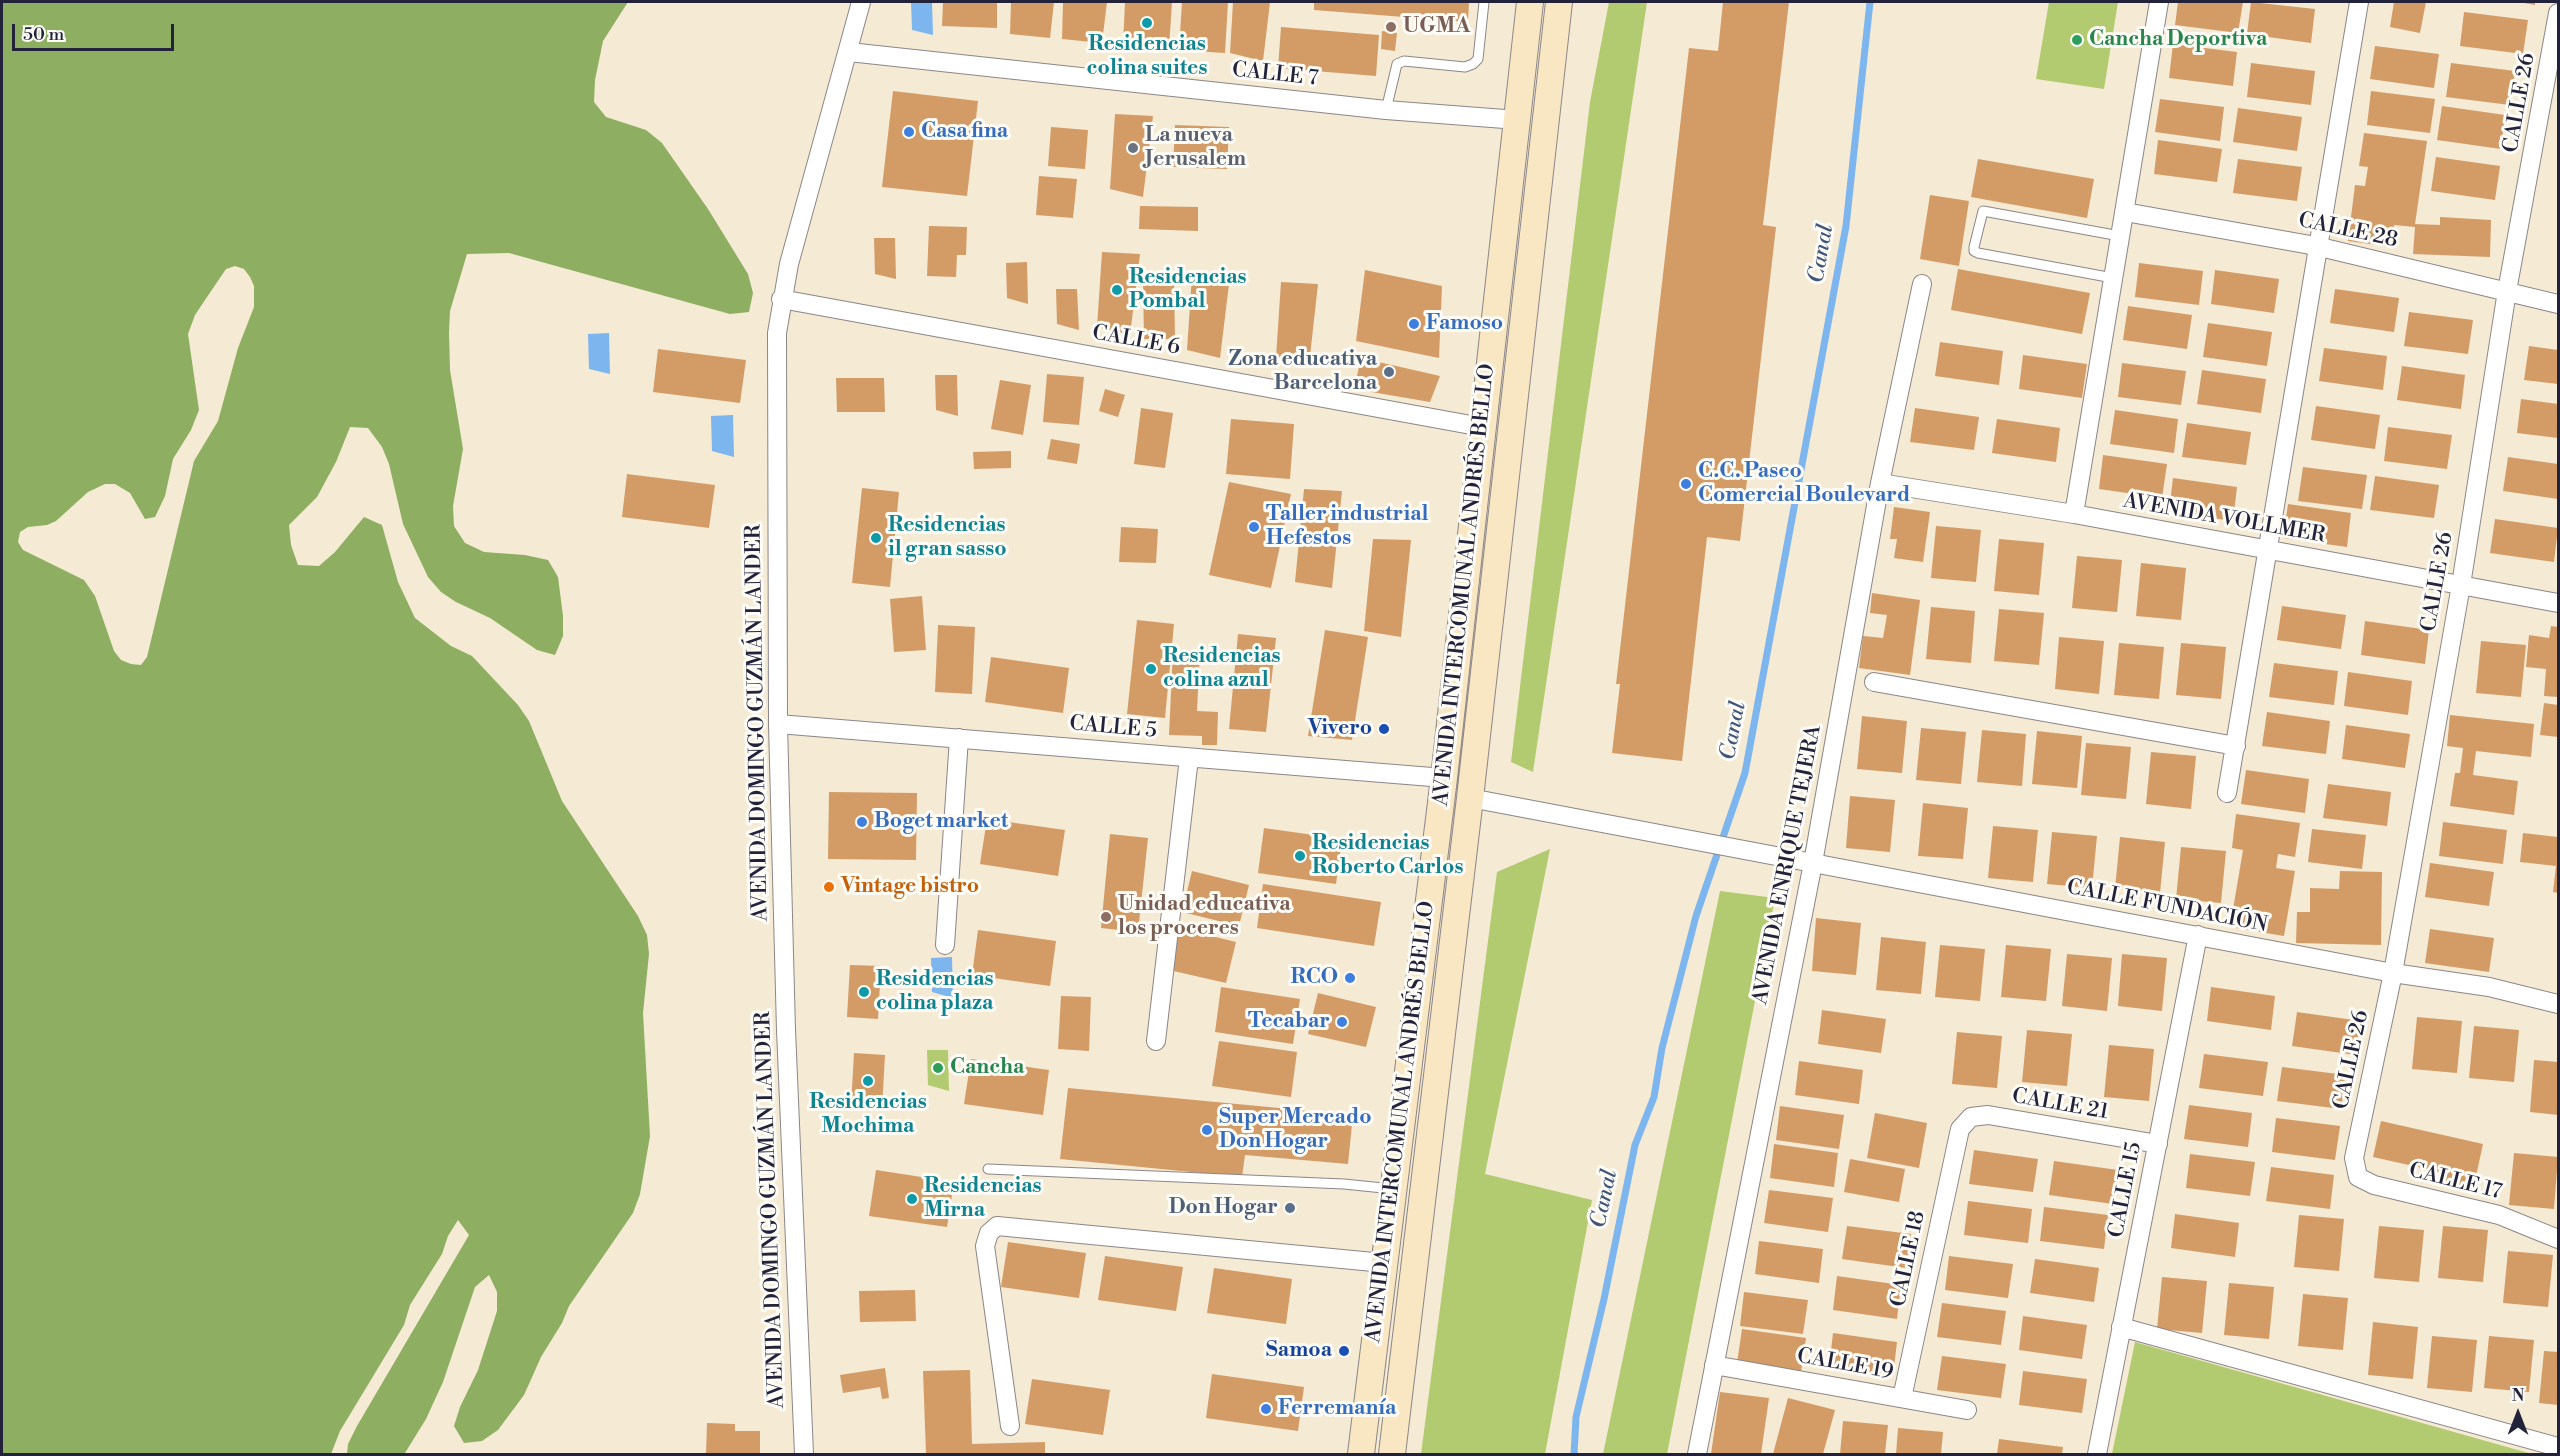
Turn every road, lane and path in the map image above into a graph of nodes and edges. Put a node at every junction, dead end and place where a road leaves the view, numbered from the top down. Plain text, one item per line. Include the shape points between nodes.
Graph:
1 (861, 2) edge
2 (1484, 2) edge
3 (1530, 2) edge
4 (1559, 2) edge
5 (2159, 2) edge
6 (2359, 2) edge
7 (2559, 13) edge
8 (849, 51) junction
9 (2551, 97) edge
10 (1386, 110) junction
11 (1518, 120) junction
12 (2125, 212) junction
13 (2120, 236) junction
14 (2316, 246) junction
15 (2113, 278) junction
16 (1922, 284) dead end
17 (2507, 291) junction
18 (781, 299) junction
19 (2559, 304) edge
20 (1482, 427) junction
21 (1880, 483) junction
22 (2074, 514) junction
23 (2267, 549) junction
24 (2461, 585) junction
25 (2559, 603) edge
26 (1874, 682) dead end
27 (778, 724) junction
28 (959, 738) junction
29 (2236, 747) junction
30 (1188, 758) junction
31 (1443, 778) junction
32 (2227, 793) dead end
33 (1470, 798) junction
34 (1813, 863) junction
35 (2198, 935) junction
36 (945, 945) dead end
37 (2393, 974) junction
38 (2559, 1004) edge
39 (1156, 1041) dead end
40 (1960, 1129) joint
41 (2158, 1144) junction
42 (2354, 1158) joint
43 (988, 1169) dead end
44 (1392, 1189) junction
45 (2559, 1239) edge
46 (1384, 1263) junction
47 (2121, 1327) junction
48 (1714, 1365) junction
49 (1902, 1398) junction
50 (1967, 1410) dead end
51 (1010, 1426) dead end
52 (2559, 1448) edge
53 (804, 1455) edge
54 (1361, 1455) edge
55 (1392, 1455) edge
56 (1697, 1455) edge
57 (2097, 1455) edge

1 - 8 street, AVENIDA DOMINGO GUZMÁN LANDER
2 - 10 lane via 1478,59 1465,67 1404,61 1397,64
3 - 11 main road, AVENIDA INTERCOMUNAL ANDRÉS BELLO
4 - 33 main road, AVENIDA INTERCOMUNAL ANDRÉS BELLO
5 - 12 street
6 - 14 street
7 - 9 street, CALLE 26
8 - 10 street, CALLE 7
8 - 18 street, AVENIDA DOMINGO GUZMÁN LANDER
9 - 17 street, CALLE 26
10 - 11 street, CALLE 7
11 - 20 main road, AVENIDA INTERCOMUNAL ANDRÉS BELLO
12 - 13 street
12 - 14 street, CALLE 28
13 - 15 street
13 - 15 lane via 1983,211 1974,247 1978,253
14 - 17 street, CALLE 28
14 - 23 street
15 - 22 street
16 - 21 street, AVENIDA ENRIQUE TEJERA
17 - 19 street, CALLE 28
17 - 24 street, CALLE 26
18 - 20 street, CALLE 6
18 - 27 street, AVENIDA DOMINGO GUZMÁN LANDER via 777,333
20 - 31 main road, AVENIDA INTERCOMUNAL ANDRÉS BELLO
21 - 22 street, AVENIDA VOLLMER
21 - 34 street, AVENIDA ENRIQUE TEJERA
22 - 23 street, AVENIDA VOLLMER
23 - 24 street, AVENIDA VOLLMER
23 - 29 street
24 - 25 street, AVENIDA VOLLMER
24 - 37 street, CALLE 26
26 - 29 street
27 - 28 street, CALLE 5
27 - 53 street, AVENIDA DOMINGO GUZMÁN LANDER
28 - 30 street, CALLE 5
28 - 36 street
29 - 32 street
30 - 31 street, CALLE 5
30 - 39 street
31 - 44 main road, AVENIDA INTERCOMUNAL ANDRÉS BELLO
33 - 34 street, CALLE FUNDACIÓN
33 - 55 main road, AVENIDA INTERCOMUNAL ANDRÉS BELLO
34 - 35 street, CALLE FUNDACIÓN
34 - 48 street, AVENIDA ENRIQUE TEJERA
35 - 37 street, CALLE FUNDACIÓN
35 - 41 street, CALLE 15
37 - 38 street, CALLE FUNDACIÓN via 2489,987
37 - 42 street, CALLE 26
40 - 41 street, CALLE 21 via 1971,1117 1988,1115
40 - 49 street, CALLE 18
41 - 47 street, CALLE 15
42 - 45 street, CALLE 17 via 2358,1177 2374,1185 2499,1215
43 - 44 lane
44 - 46 main road, AVENIDA INTERCOMUNAL ANDRÉS BELLO
46 - 51 street via 997,1226 989,1233 985,1246
46 - 54 main road, AVENIDA INTERCOMUNAL ANDRÉS BELLO
47 - 52 street
47 - 57 street, CALLE 15
48 - 49 street, CALLE 19
48 - 56 street, AVENIDA ENRIQUE TEJERA
49 - 50 street, CALLE 19

